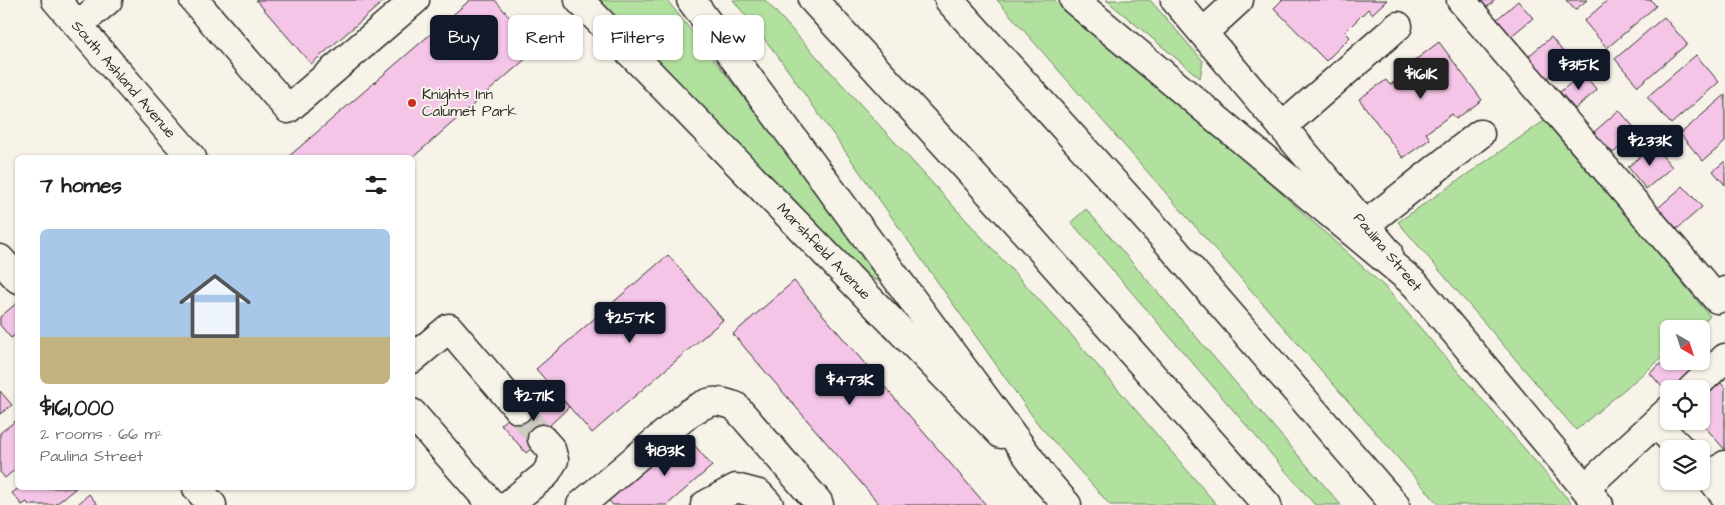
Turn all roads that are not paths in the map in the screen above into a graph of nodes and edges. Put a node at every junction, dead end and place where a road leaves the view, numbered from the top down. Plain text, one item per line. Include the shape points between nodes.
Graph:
1 (56, 0) edge
2 (108, 0) edge
3 (194, 0) edge
4 (415, 0) edge
5 (579, 0) edge
6 (691, 0) edge
7 (813, 0) edge
8 (949, 0) edge
9 (1074, 0) edge
10 (1175, 0) edge
11 (1239, 0) edge
12 (1461, 0) edge
13 (78, 25) junction
14 (1398, 26) dead end
15 (1202, 33) junction
16 (1282, 126) junction
17 (1480, 134) dead end
18 (189, 155) edge
19 (1365, 225) junction
20 (0, 259) edge
21 (15, 276) edge
22 (1415, 284) junction
23 (1725, 291) edge
24 (415, 356) edge
25 (1725, 358) edge
26 (1702, 380) edge
27 (518, 409) tunnel mouth
28 (415, 416) edge
29 (1660, 418) edge
30 (542, 439) tunnel mouth
31 (1047, 482) junction
32 (199, 490) edge
33 (1592, 497) edge
34 (212, 505) edge
35 (492, 505) edge
36 (508, 505) edge
37 (581, 505) edge
38 (705, 505) edge
39 (769, 505) edge
40 (819, 505) edge
41 (1067, 505) edge
42 (1267, 505) edge
43 (1395, 505) edge

1 - 13 main road, South Ashland Avenue
2 - 13 main road
3 - 4 main road via 288,109
5 - 31 main road, Marshfield Avenue
6 - 31 main road
7 - 42 main road via 1028,234
8 - 43 main road via 1164,238
9 - 22 main road
10 - 15 main road, Paulina Street
11 - 15 main road
12 - 23 main road via 1717,298
13 - 18 main road, South Ashland Avenue
14 - 16 main road
15 - 16 main road, Paulina Street
16 - 19 main road, Paulina Street
17 - 19 main road
19 - 22 main road, Paulina Street
20 - 21 main road
22 - 33 main road, Paulina Street
24 - 27 main road via 449,328
25 - 26 main road
28 - 35 main road
29 - 33 main road
30 - 36 main road via 551,449 554,460 545,475
31 - 41 main road, Marshfield Avenue
32 - 34 main road
37 - 40 main road via 689,413 703,404 720,400 735,406
38 - 39 main road via 736,488 759,494

